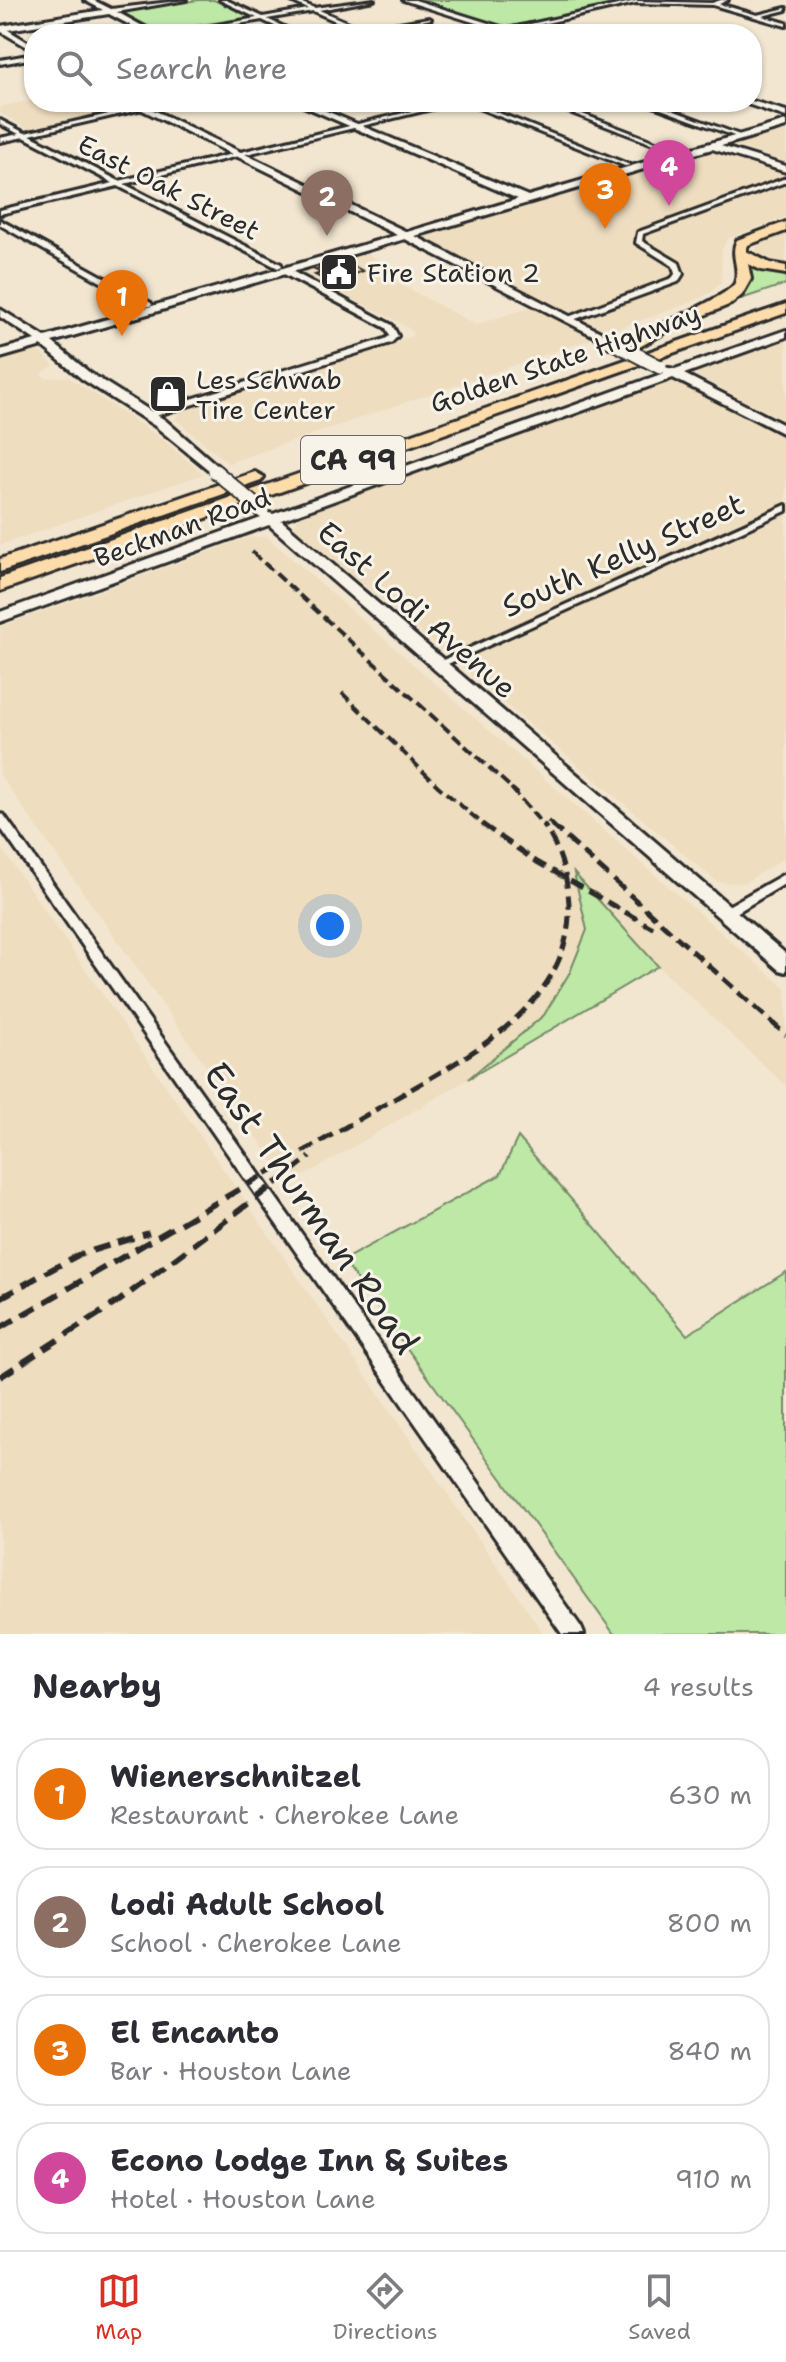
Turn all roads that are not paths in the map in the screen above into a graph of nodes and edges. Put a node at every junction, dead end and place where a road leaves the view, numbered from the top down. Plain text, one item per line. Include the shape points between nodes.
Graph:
1 (88, 0) edge
2 (182, 0) edge
3 (222, 0) edge
4 (291, 0) edge
5 (372, 0) edge
6 (407, 0) edge
7 (726, 0) edge
8 (670, 1) edge
9 (712, 4) junction
10 (786, 9) edge
11 (314, 10) junction
12 (110, 11) junction
13 (756, 16) junction
14 (262, 19) junction
15 (429, 19) dead end
16 (31, 24) edge
17 (134, 24) edge
18 (231, 24) edge
19 (273, 24) edge
20 (346, 24) edge
21 (401, 24) edge
22 (486, 24) edge
23 (534, 24) edge
24 (24, 25) edge
25 (786, 25) edge
26 (0, 29) edge
27 (24, 43) edge
28 (24, 58) edge
29 (0, 62) edge
30 (762, 109) edge
31 (128, 112) edge
32 (148, 112) edge
33 (321, 112) edge
34 (417, 112) edge
35 (492, 112) edge
36 (573, 112) edge
37 (672, 112) edge
38 (786, 118) edge
39 (0, 122) edge
40 (356, 127) junction
41 (25, 135) junction
42 (737, 136) junction
43 (0, 140) edge
44 (708, 144) junction
45 (676, 151) junction
46 (237, 155) junction
47 (627, 165) junction
48 (786, 169) edge
49 (786, 180) edge
50 (119, 183) junction
51 (524, 198) junction
52 (0, 212) edge
53 (0, 222) edge
54 (786, 226) edge
55 (402, 233) junction
56 (740, 254) junction
57 (282, 268) junction
58 (786, 270) edge
59 (785, 291) edge
60 (148, 305) junction
61 (786, 308) edge
62 (0, 312) edge
63 (786, 315) edge
64 (567, 319) junction
65 (786, 333) edge
66 (706, 335) junction
67 (40, 339) junction
68 (0, 346) edge
69 (630, 346) junction
70 (0, 354) edge
71 (666, 370) junction
72 (149, 415) junction
73 (786, 431) edge
74 (786, 508) edge
75 (267, 516) junction
76 (0, 566) edge
77 (0, 585) edge
78 (0, 617) edge
79 (437, 665) junction
80 (0, 818) edge
81 (786, 877) edge
82 (726, 913) junction
83 (786, 965) edge
84 (574, 1634) edge

1 - 12 street
2 - 12 street
3 - 14 street
4 - 11 street
5 - 11 street
6 - 22 street
7 - 9 street
8 - 9 street
8 - 23 street via 626,4
9 - 13 street
10 - 13 street
11 - 14 street
11 - 20 street
12 - 16 street
12 - 17 street
13 - 25 street
14 - 18 street
14 - 19 street
15 - 21 street
24 - 26 street
26 - 27 street
28 - 29 street
30 - 38 street
31 - 41 street
32 - 46 street
33 - 40 street
34 - 40 street
35 - 47 street
36 - 45 street
37 - 42 street
38 - 42 street
39 - 41 street, East Oak Street
40 - 46 street
40 - 51 street
41 - 43 street
41 - 50 street, East Oak Street
42 - 44 street
44 - 45 street
44 - 48 street
44 - 51 street
45 - 47 street
46 - 50 street
46 - 55 street
47 - 51 street
49 - 64 street via 640,233 638,242 676,265 675,280
50 - 52 street
50 - 57 street, East Oak Street
51 - 55 street
53 - 60 street
54 - 56 highway via 742,243
55 - 57 street
55 - 64 street
56 - 58 highway
56 - 69 highway via 744,279 733,296
57 - 60 street
57 - 67 street
57 - 72 street, East Oak Street via 389,327 394,336
59 - 69 highway, Golden State Highway / CA 99
60 - 67 street
61 - 66 highway, Golden State Highway / CA 99
62 - 67 street, East Lodi Avenue
63 - 66 highway
64 - 71 street, bridge
65 - 71 street, Beckman Road
66 - 77 highway, Golden State Highway / CA 99
67 - 68 street
67 - 70 street
67 - 72 street, East Lodi Avenue via 86,376
69 - 76 highway, Golden State Highway / CA 99
71 - 73 street
71 - 75 street, Beckman Road
72 - 75 street, East Lodi Avenue, bridge
74 - 79 street, South Kelly Street
75 - 78 street, Beckman Road
75 - 79 street, East Lodi Avenue
79 - 82 street, East Lodi Avenue
80 - 84 street, East Thurman Road
81 - 82 street
82 - 83 street, East Lodi Avenue

